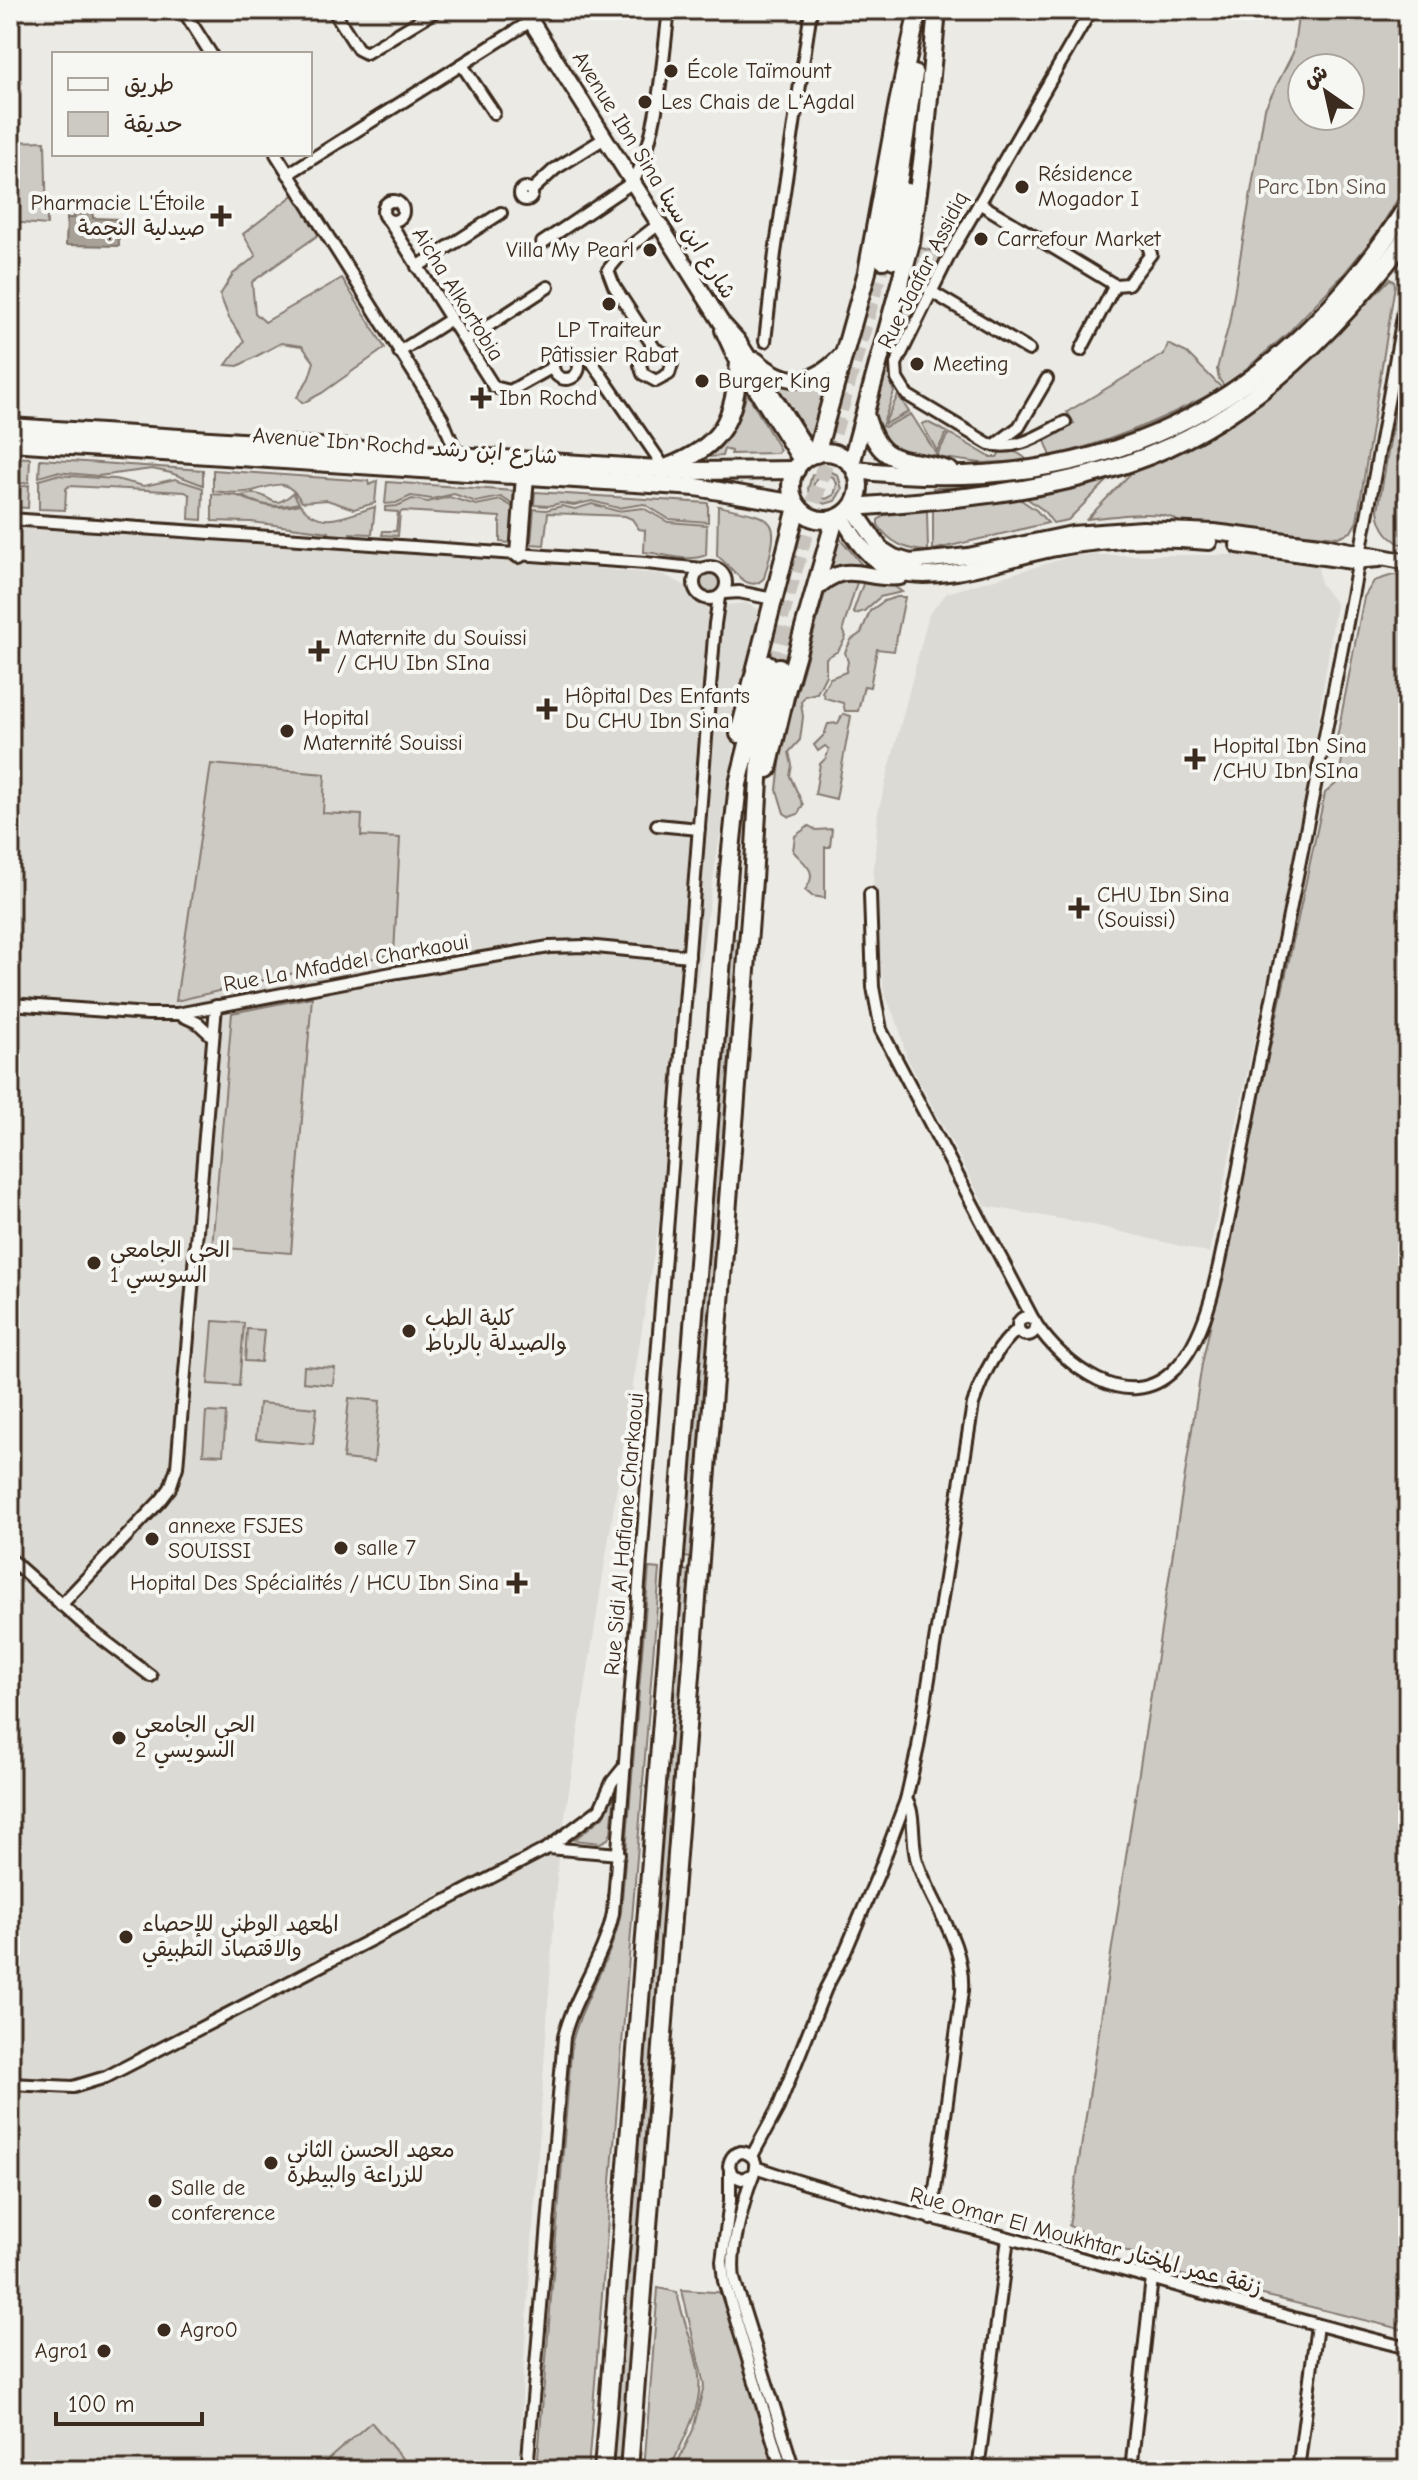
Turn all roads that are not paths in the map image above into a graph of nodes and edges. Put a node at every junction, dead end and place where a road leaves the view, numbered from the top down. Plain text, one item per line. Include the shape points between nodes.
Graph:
1 (183, 10) edge
2 (333, 10) edge
3 (669, 10) edge
4 (811, 10) edge
5 (937, 10) edge
6 (1091, 10) edge
7 (434, 11) edge
8 (527, 15) edge
9 (917, 17) edge
10 (935, 29) junction
11 (210, 52) edge
12 (462, 65) junction
13 (494, 113) dead end
14 (605, 138) junction
15 (277, 156) edge
16 (288, 174) junction
17 (633, 182) junction
18 (531, 191) dead end
19 (979, 203) junction
20 (1408, 205) edge
21 (501, 213) dead end
22 (389, 221) dead end
23 (659, 224) junction
24 (1408, 235) edge
25 (542, 243) dead end
26 (1147, 243) dead end
27 (417, 267) junction
28 (1115, 285) junction
29 (548, 287) dead end
30 (1408, 287) edge
31 (930, 291) junction
32 (451, 319) junction
33 (465, 341) junction
34 (765, 341) dead end
35 (655, 349) dead end
36 (847, 349) junction
37 (1029, 350) dead end
38 (1081, 350) dead end
39 (399, 352) junction
40 (741, 355) junction
41 (590, 359) dead end
42 (553, 367) dead end
43 (1047, 379) dead end
44 (865, 412) junction
45 (1023, 421) junction
46 (1065, 422) dead end
47 (10, 427) edge
48 (1036, 437) junction
49 (10, 442) edge
50 (995, 445) junction
51 (458, 457) junction
52 (806, 460) junction
53 (853, 467) junction
54 (663, 469) junction
55 (525, 476) junction
56 (961, 476) junction
57 (797, 506) junction
58 (845, 512) junction
59 (10, 519) edge
60 (519, 554) junction
61 (1360, 557) junction
62 (1408, 562) edge
63 (676, 567) junction
64 (702, 569) junction
65 (908, 574) junction
66 (727, 581) junction
67 (694, 584) junction
68 (815, 590) junction
69 (745, 593) junction
70 (722, 595) junction
71 (705, 599) junction
72 (773, 599) junction
73 (715, 623) junction
74 (738, 784) junction
75 (760, 792) junction
76 (657, 825) dead end
77 (699, 829) junction
78 (870, 894) dead end
79 (689, 956) junction
80 (10, 1004) edge
81 (216, 1006) junction
82 (177, 1014) junction
83 (212, 1036) junction
84 (1019, 1291) junction
85 (1027, 1327) junction
86 (10, 1559) edge
87 (61, 1605) junction
88 (151, 1676) dead end
89 (625, 1766) junction
90 (906, 1800) junction
91 (548, 1848) junction
92 (619, 1854) junction
93 (10, 2084) edge
94 (753, 2166) junction
95 (730, 2171) junction
96 (931, 2219) junction
97 (1008, 2238) junction
98 (1152, 2278) junction
99 (1317, 2325) junction
100 (1408, 2348) edge
101 (527, 2470) edge
102 (603, 2470) edge
103 (629, 2470) edge
104 (782, 2470) edge
105 (794, 2470) edge
106 (978, 2470) edge
107 (1131, 2470) edge
108 (1298, 2470) edge

1 - 11 street
2 - 7 street via 366,53
3 - 17 street via 650,141
4 - 34 street
5 - 10 main road
6 - 19 street, Rue Jaafar Assidiq
8 - 12 street
8 - 14 main road, Avenue Ibn Sina شارع ابن سينا
9 - 10 main road via 888,262 909,186
9 - 36 main road
10 - 44 main road via 911,243
12 - 13 street
12 - 16 street
14 - 17 main road, Avenue Ibn Sina شارع ابن سينا
14 - 18 street
15 - 16 street
16 - 39 street
17 - 23 main road, Avenue Ibn Sina شارع ابن سينا
17 - 25 street
19 - 28 street
19 - 31 street, Rue Jaafar Assidiq
20 - 56 main road via 1373,256 1322,314 1242,385 1192,418 1138,443 1081,460
21 - 27 street
22 - 27 street, Aicha Alkortobia
23 - 35 street via 608,270
23 - 40 main road, Avenue Ibn Sina شارع ابن سينا
24 - 58 main road via 1348,309 1301,356 1247,400 1180,442 1053,483
26 - 28 street via 1151,254 1132,281
27 - 32 street, Aicha Alkortobia
28 - 38 street
29 - 33 street
30 - 61 street
31 - 37 street
31 - 50 street, Rue Jaafar Assidiq via 898,357 900,386 912,399
32 - 33 street, Aicha Alkortobia
32 - 39 street
33 - 42 street, Aicha Alkortobia via 497,390 510,391
36 - 40 main road via 823,373 800,379 785,378
36 - 52 main road
39 - 51 street via 442,418
40 - 52 main road, Avenue Ibn Sina شارع ابن سينا
40 - 54 main road via 735,401 723,429 702,450
41 - 54 street
43 - 45 street
44 - 53 main road
44 - 56 main road via 873,439 886,454
45 - 48 street
45 - 50 street
46 - 48 street
47 - 51 main road, Avenue Ibn Rochd شارع ابن رشد
48 - 50 street via 1012,446
49 - 55 main road, Avenue Ibn Rochd شارع ابن رشد
51 - 54 main road, Avenue Ibn Rochd شارع ابن رشد
52 - 53 main road via 833,453
52 - 54 main road, Avenue Ibn Rochd شارع ابن رشد via 743,472
52 - 57 main road via 791,484
53 - 56 main road via 908,476
53 - 58 main road via 860,489
55 - 57 main road, Avenue Ibn Rochd شارع ابن رشد via 696,487
55 - 60 main road
57 - 58 main road via 818,520
57 - 72 main road
58 - 61 main road via 881,549 910,562 1072,534 1143,529 1214,532
58 - 65 main road via 871,557
58 - 68 main road
59 - 60 street
60 - 63 street
61 - 62 main road
61 - 65 main road via 1151,540 1053,549 944,573
61 - 85 street via 1240,1165 1200,1329 1172,1372 1133,1388 1080,1370
63 - 64 street
63 - 67 street
64 - 66 street via 718,568
64 - 67 street
65 - 68 main road via 846,572
66 - 69 street
66 - 70 street
67 - 71 street
68 - 75 main road
69 - 70 street
69 - 72 street
70 - 71 street
70 - 73 street, Rue Sidi Al Hafiane Charkaoui
71 - 73 street
72 - 74 main road via 739,733
73 - 77 street, Rue Sidi Al Hafiane Charkaoui
74 - 75 main road via 774,666
74 - 102 main road
75 - 103 main road
76 - 77 street
77 - 79 street, Rue Sidi Al Hafiane Charkaoui
78 - 84 street via 873,987 881,1030
79 - 81 street, Rue La Mfaddel Charkaoui via 549,947
79 - 89 street, Rue Sidi Al Hafiane Charkaoui
80 - 82 street, Rue La Mfaddel Charkaoui
81 - 82 street, Rue La Mfaddel Charkaoui
81 - 83 street
82 - 83 street
83 - 87 street via 177,1467 161,1500
84 - 85 street
84 - 85 street
85 - 90 street via 998,1354 979,1386 969,1422
86 - 87 street
87 - 88 street
89 - 91 street, Rue Sidi Al Hafiane Charkaoui via 600,1809
89 - 92 street
90 - 94 street
90 - 96 street via 918,1865 962,1969
91 - 92 street
91 - 93 street, Rue Sidi Al Hafiane Charkaoui via 106,2077 73,2087
92 - 101 street via 607,1941 564,2037
94 - 95 street via 739,2179
94 - 95 street via 745,2153 735,2155
94 - 96 street, Rue Omar El Moukhtar زنقة عمر المختار
94 - 105 street via 734,2279
95 - 104 street via 724,2281
96 - 97 street, Rue Omar El Moukhtar زنقة عمر المختار
97 - 98 street, Rue Omar El Moukhtar زنقة عمر المختار
97 - 106 street
98 - 99 street, Rue Omar El Moukhtar زنقة عمر المختار
98 - 107 street
99 - 100 street, Rue Omar El Moukhtar زنقة عمر المختار
99 - 108 street

